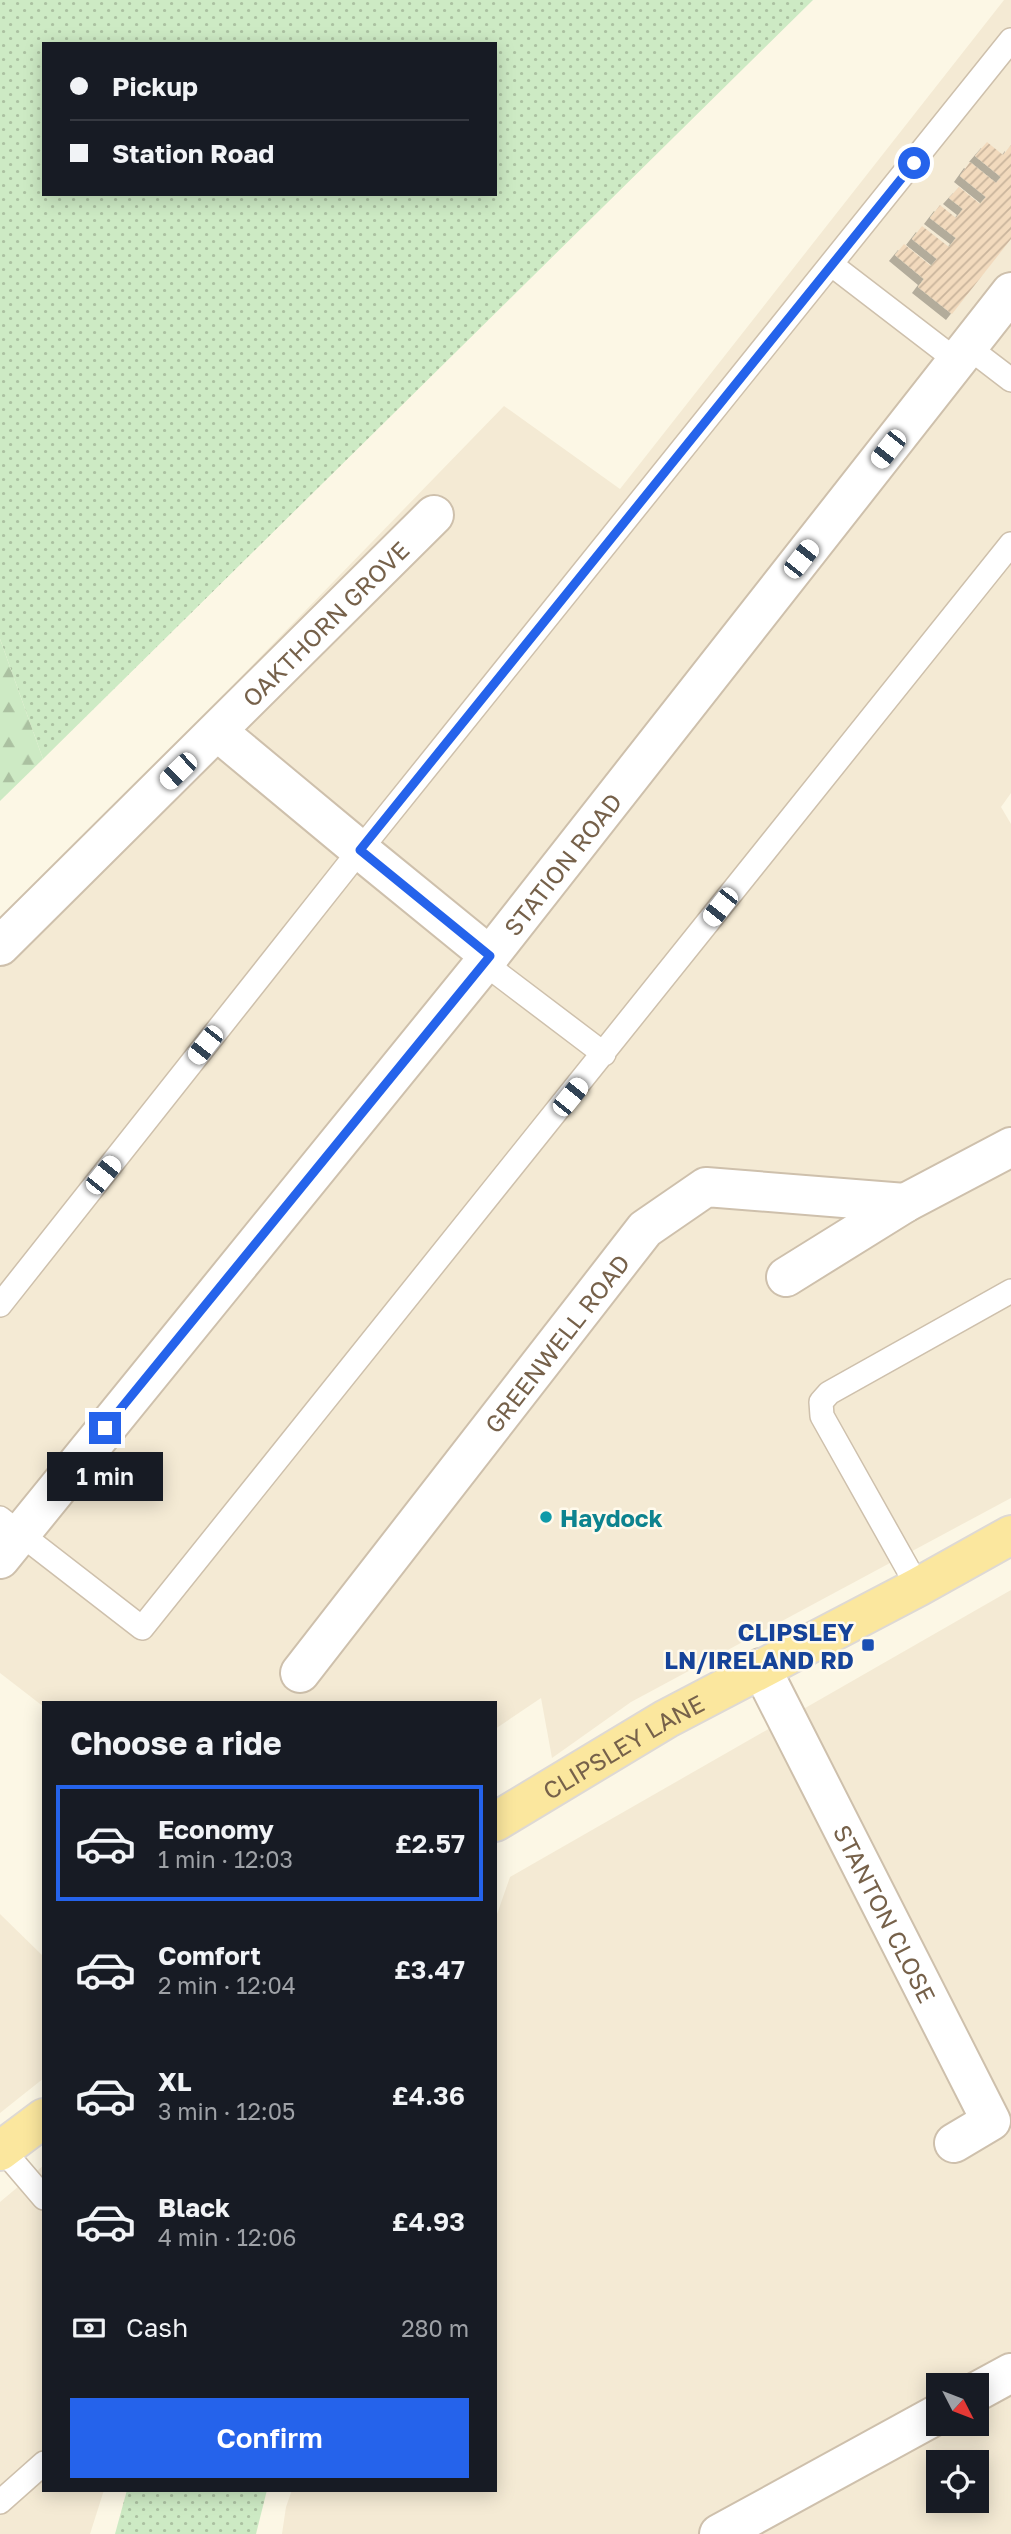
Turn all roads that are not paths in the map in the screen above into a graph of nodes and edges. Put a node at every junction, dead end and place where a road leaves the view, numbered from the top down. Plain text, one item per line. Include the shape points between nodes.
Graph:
1 (1011, 40) edge
2 (832, 265) junction
3 (1011, 292) edge
4 (962, 354) junction
5 (1011, 380) edge
6 (434, 515) dead end
7 (1011, 544) edge
8 (218, 732) junction
9 (360, 850) junction
10 (0, 946) edge
11 (487, 959) junction
12 (604, 1054) junction
13 (1011, 1147) edge
14 (905, 1203) junction
15 (786, 1277) dead end
16 (1011, 1292) edge
17 (0, 1305) edge
18 (1011, 1535) edge
19 (6, 1537) edge
20 (918, 1587) junction
21 (761, 1668) junction
22 (300, 1674) dead end
23 (497, 1821) edge
24 (42, 2120) edge
25 (954, 2143) dead end
26 (1, 2150) edge
27 (42, 2196) edge
28 (1011, 2374) edge
29 (989, 2385) edge
30 (926, 2421) edge
31 (42, 2465) edge
32 (0, 2502) edge
33 (719, 2534) edge

1 - 2 lane
2 - 4 lane
2 - 9 lane
3 - 4 street, STATION ROAD
4 - 5 lane
4 - 11 street, STATION ROAD
6 - 8 street, OAKTHORN GROVE
7 - 12 lane
8 - 9 street
8 - 10 street, OAKTHORN GROVE
9 - 11 street
9 - 17 lane
11 - 12 lane
11 - 19 street, STATION ROAD
12 - 19 lane via 142,1629
13 - 14 street
14 - 15 street
14 - 22 street, GREENWELL ROAD via 706,1187 645,1229
16 - 20 lane via 829,1393 821,1402 822,1416
18 - 20 main road, CLIPSLEY LANE
20 - 21 main road, CLIPSLEY LANE
21 - 23 main road, CLIPSLEY LANE
21 - 25 street, STANTON CLOSE via 990,2121
24 - 26 main road
26 - 27 lane
28 - 29 street
30 - 33 street
31 - 32 lane

